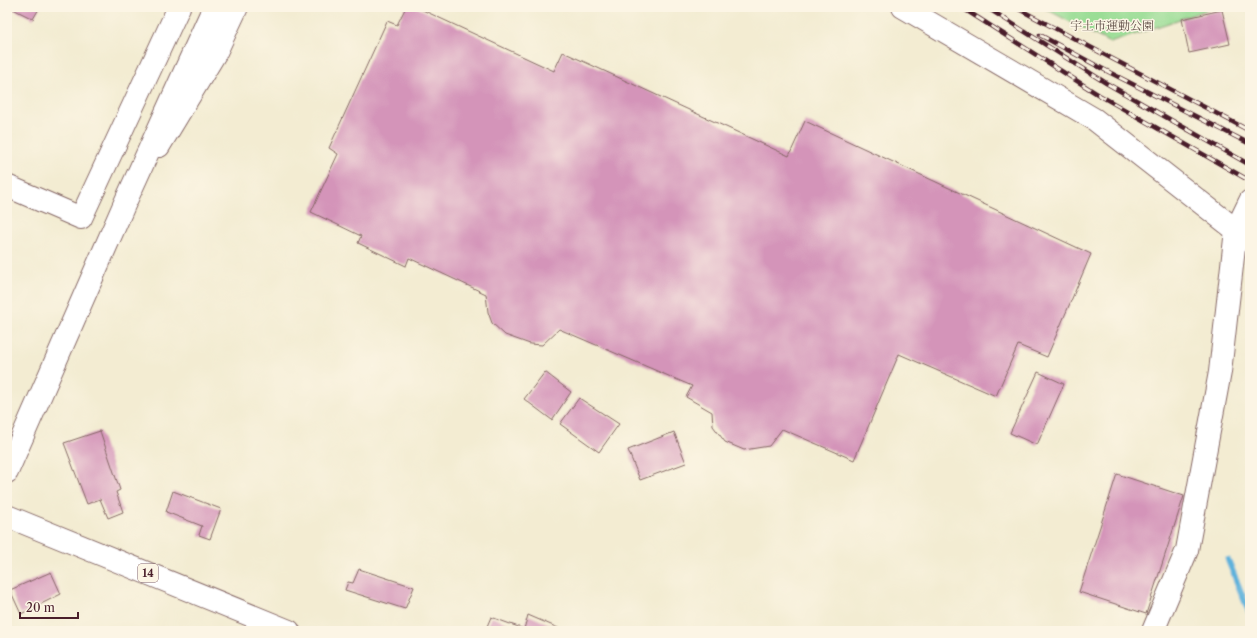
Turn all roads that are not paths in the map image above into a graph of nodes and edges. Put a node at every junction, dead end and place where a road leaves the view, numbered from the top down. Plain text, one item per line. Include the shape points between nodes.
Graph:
1 (179, 7) edge
2 (214, 7) edge
3 (237, 7) edge
4 (902, 7) edge
5 (7, 186) edge
6 (1250, 201) edge
7 (124, 205) junction
8 (1236, 230) junction
9 (7, 472) edge
10 (7, 516) edge
11 (289, 631) edge
12 (1154, 631) edge

1 - 5 street via 81,218
2 - 7 street
3 - 7 street via 216,52
4 - 8 street via 1094,119
6 - 8 street
7 - 9 street
8 - 12 street via 1220,372 1187,550
10 - 11 street, 14

